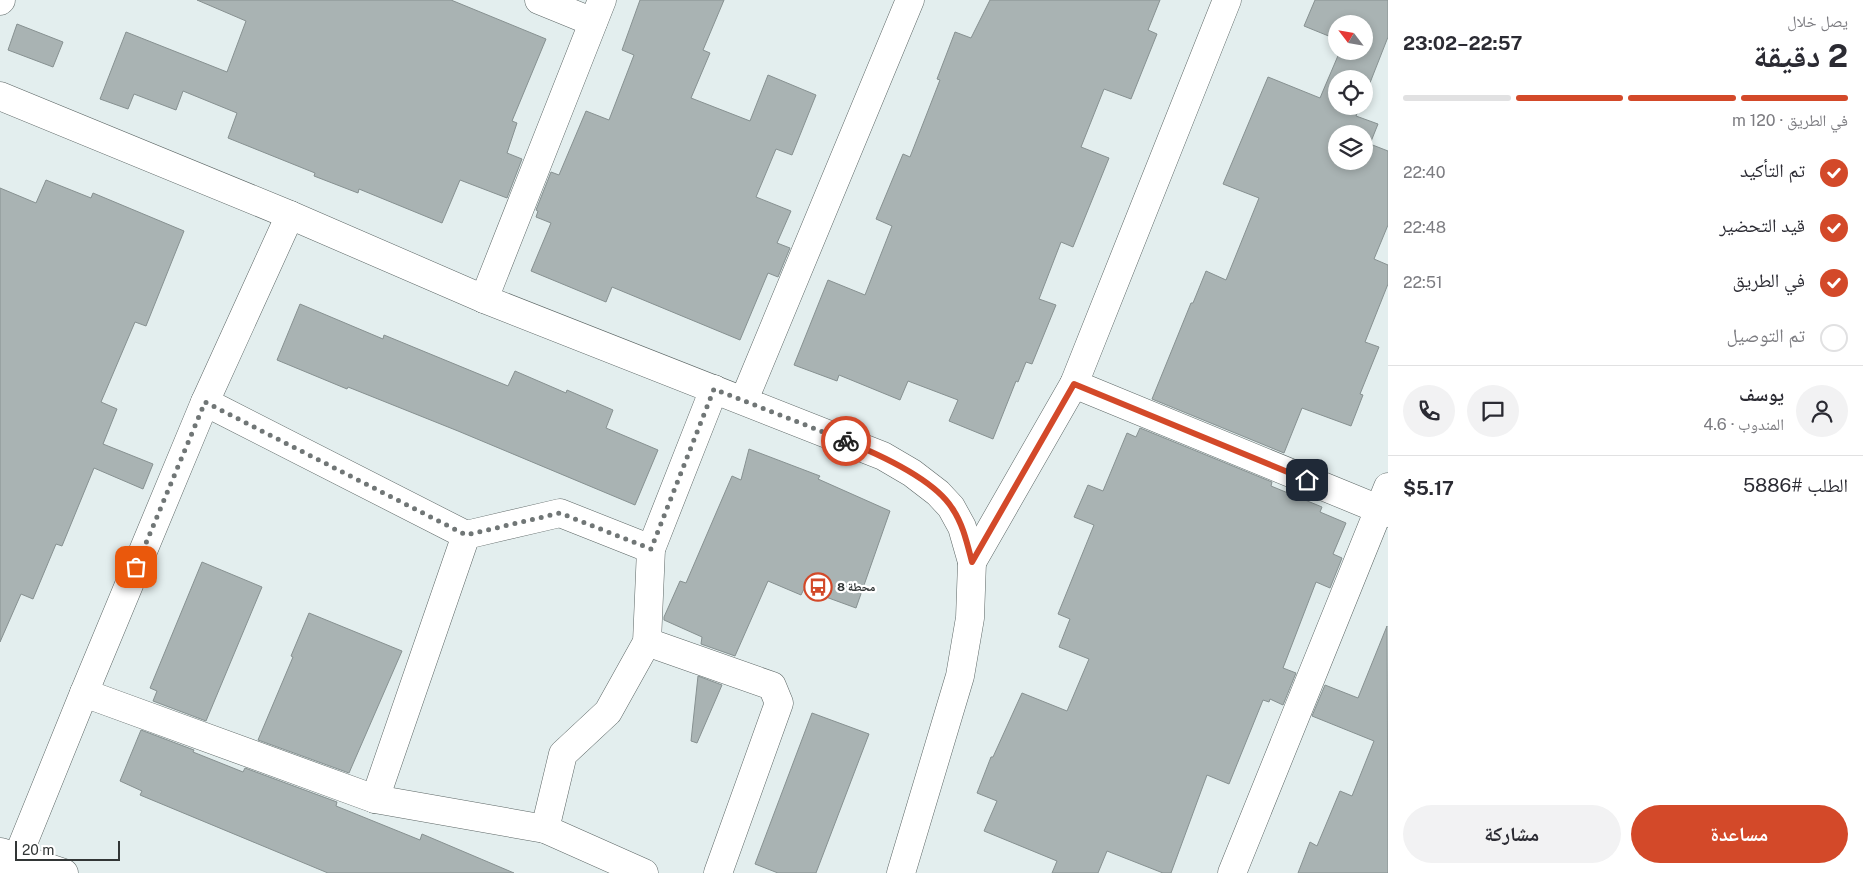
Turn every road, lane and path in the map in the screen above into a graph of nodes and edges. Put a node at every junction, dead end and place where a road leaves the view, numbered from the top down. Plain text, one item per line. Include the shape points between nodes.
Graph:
1 (539, 0) edge
2 (910, 0) edge
3 (1227, 0) edge
4 (597, 11) edge
5 (0, 96) edge
6 (290, 215) junction
7 (484, 299) junction
8 (1074, 384) junction
9 (714, 389) junction
10 (744, 400) junction
11 (205, 402) junction
12 (1385, 503) edge
13 (466, 535) junction
14 (651, 549) junction
15 (972, 562) junction
16 (647, 642) junction
17 (84, 693) junction
18 (375, 799) junction
19 (545, 829) junction
20 (9, 860) edge
21 (64, 873) edge
22 (644, 873) edge
23 (718, 873) edge
24 (901, 873) edge
25 (1232, 873) edge

1 - 4 street
2 - 10 street
3 - 8 street
4 - 7 street
5 - 6 street
6 - 7 street
6 - 11 street
7 - 9 street
8 - 12 street
8 - 15 street
9 - 10 street
9 - 14 street
10 - 15 street via 883,456 912,473 952,507 962,527
11 - 13 street
11 - 17 street
12 - 25 street
13 - 14 street via 560,513
13 - 18 street
14 - 16 street
15 - 24 street via 970,618 960,676
16 - 19 street via 608,712 563,754
16 - 23 street via 772,686 779,703
17 - 18 street
17 - 20 street
18 - 19 street
19 - 22 street
20 - 21 street

